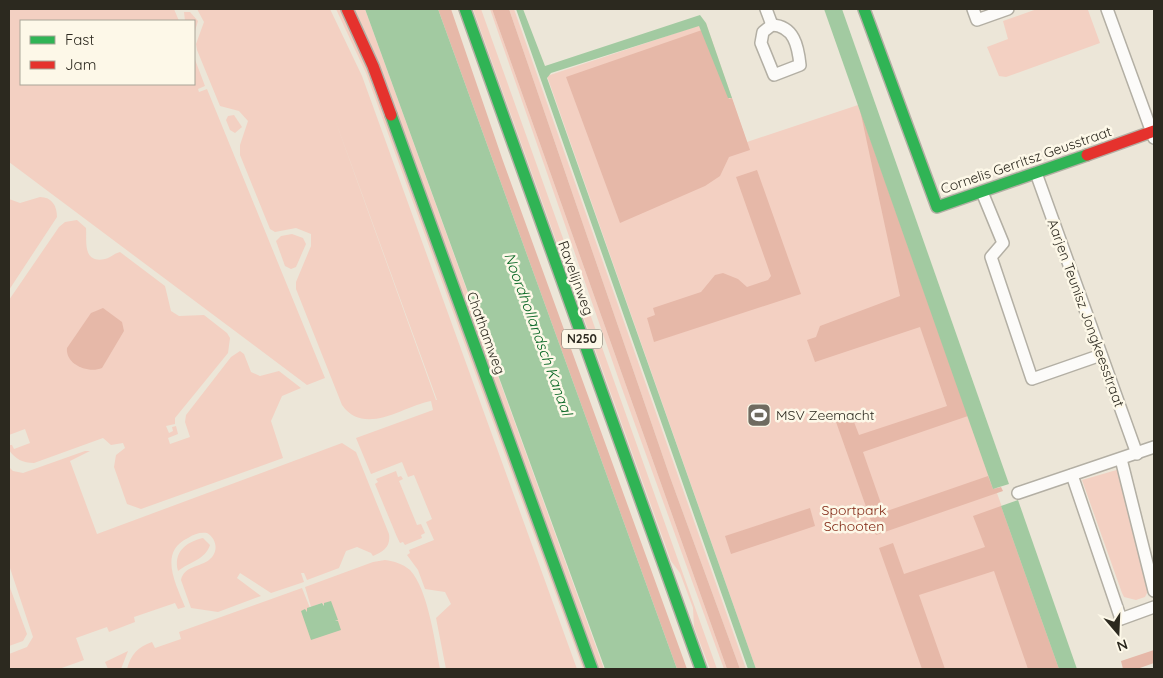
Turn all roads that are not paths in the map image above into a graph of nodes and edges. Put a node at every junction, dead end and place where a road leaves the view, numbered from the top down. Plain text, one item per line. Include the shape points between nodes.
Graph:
1 (347, 9) edge
2 (465, 9) edge
3 (766, 9) edge
4 (864, 9) edge
5 (973, 9) edge
6 (1008, 9) edge
7 (1107, 9) edge
8 (772, 25) dead end
9 (1154, 134) edge
10 (1036, 173) junction
11 (982, 192) junction
12 (1101, 355) junction
13 (1154, 447) edge
14 (1137, 454) junction
15 (1121, 459) junction
16 (1072, 475) junction
17 (1018, 493) dead end
18 (1154, 591) edge
19 (1154, 607) edge
20 (592, 669) edge
21 (701, 669) edge

1 - 20 street, Chathamweg via 373,66
2 - 21 street, Ravelijnweg / N250
3 - 8 street
4 - 11 street, Cornelis Gerritsz Geusstraat via 937,207
5 - 6 street via 977,20
7 - 9 street
9 - 10 street, Cornelis Gerritsz Geusstraat
10 - 11 street, Cornelis Gerritsz Geusstraat
10 - 12 street, Aarjen Teunisz Jongkeesstraat
11 - 12 street via 1003,242 991,258 1032,379
12 - 14 street, Aarjen Teunisz Jongkeesstraat
13 - 14 street
14 - 15 street
15 - 16 street
15 - 18 street
16 - 17 street
16 - 19 street via 1121,619

